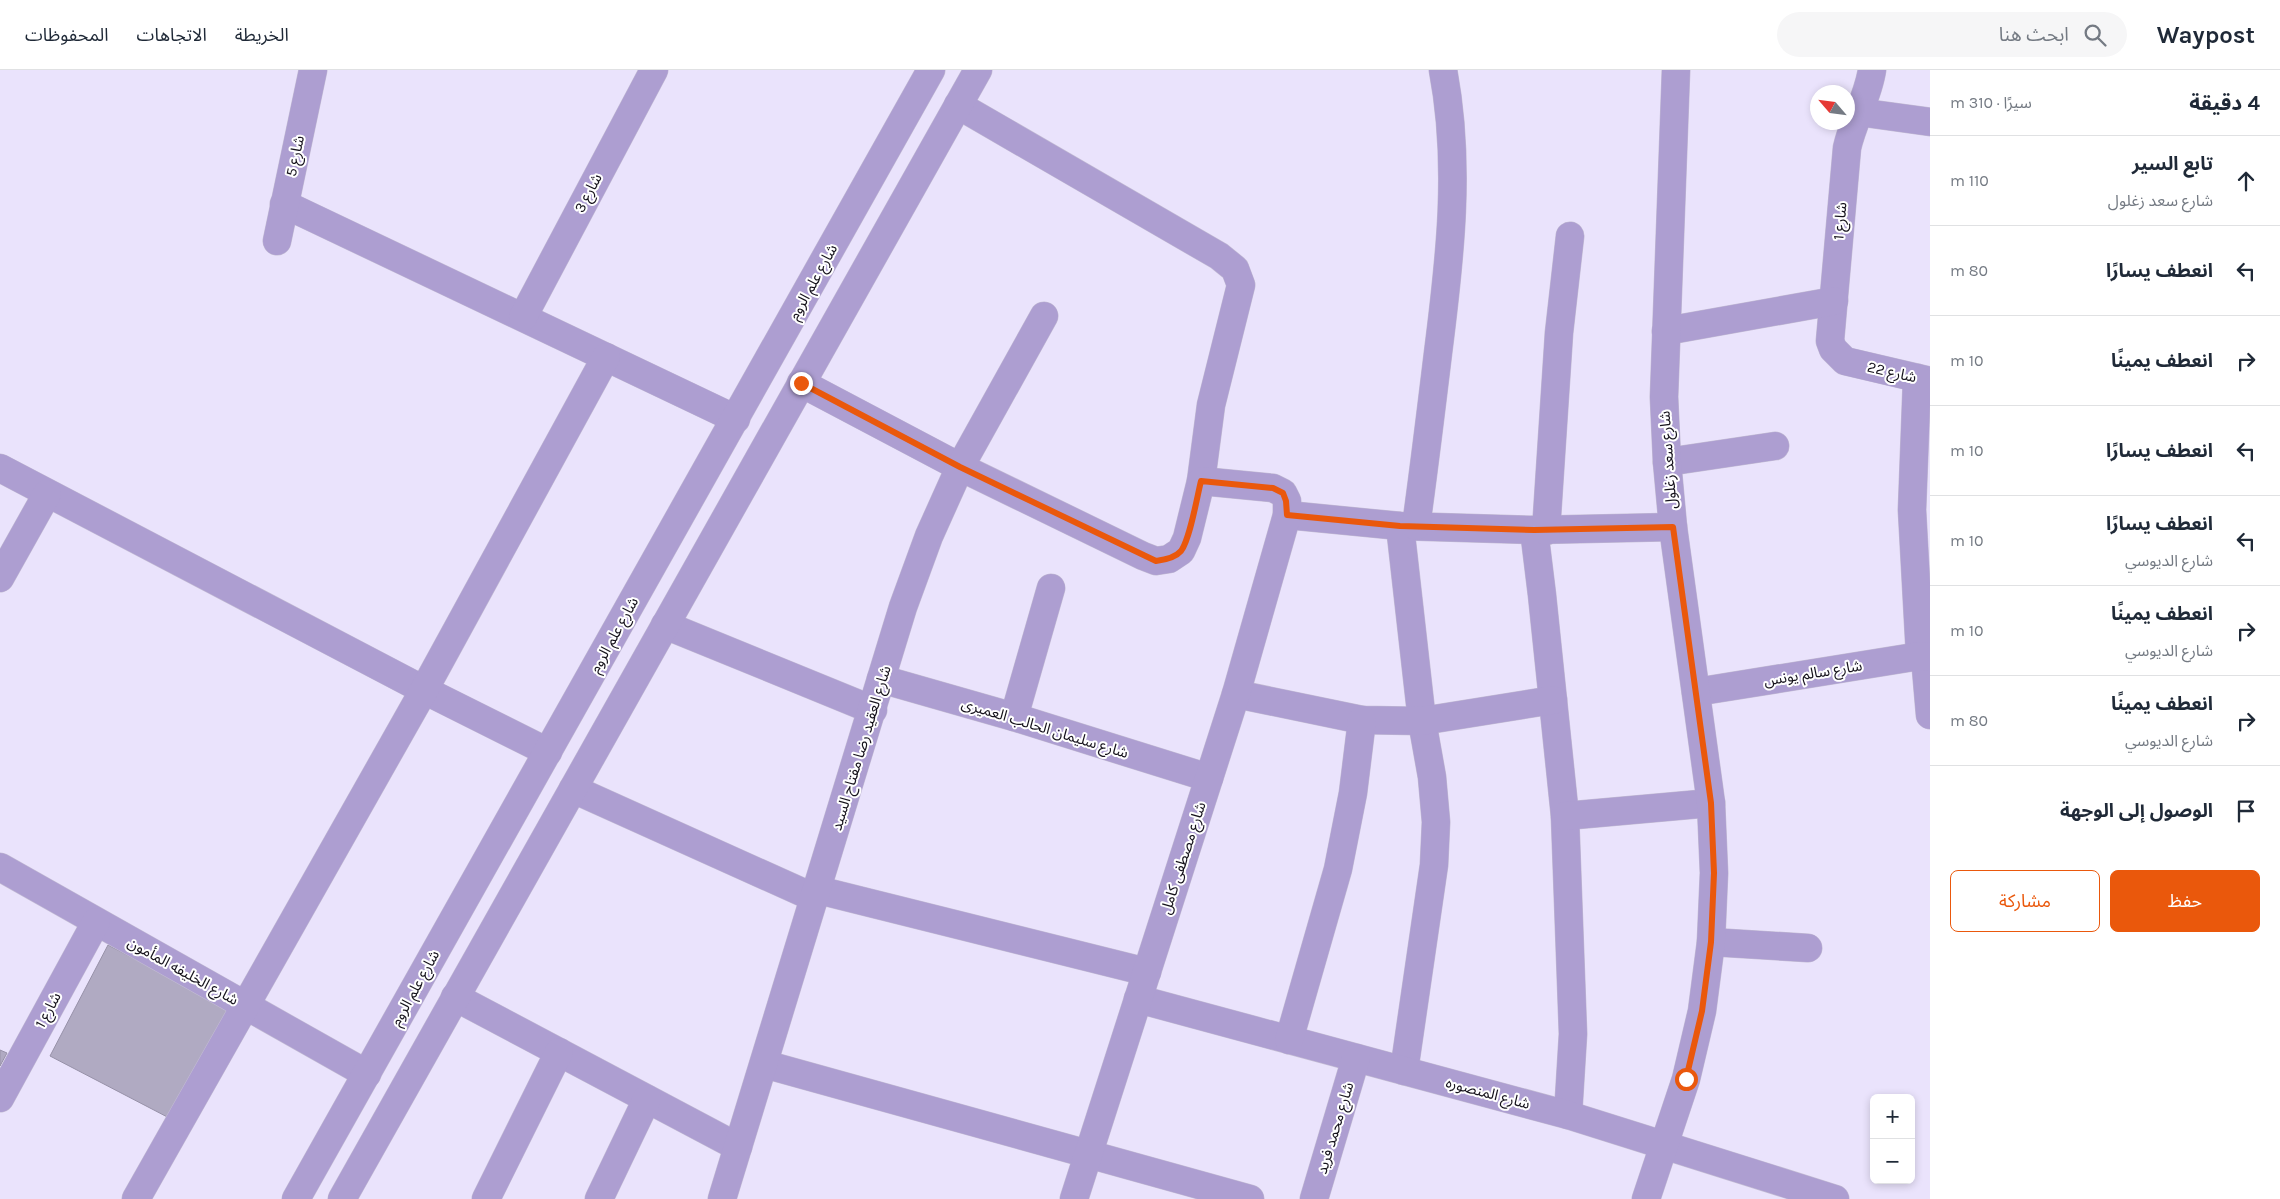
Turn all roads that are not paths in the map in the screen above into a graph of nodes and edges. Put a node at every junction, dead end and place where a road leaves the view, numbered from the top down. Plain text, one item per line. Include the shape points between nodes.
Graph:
1 (313, 70) edge
2 (654, 70) edge
3 (931, 70) edge
4 (978, 70) edge
5 (1443, 70) edge
6 (1676, 70) edge
7 (1872, 70) edge
8 (958, 105) junction
9 (1858, 112) junction
10 (1930, 122) edge
11 (284, 204) junction
12 (1570, 236) dead end
13 (277, 241) dead end
14 (1834, 301) junction
15 (1044, 316) dead end
16 (523, 317) junction
17 (1666, 331) junction
18 (606, 357) junction
19 (1854, 364) joint
20 (1923, 380) edge
21 (801, 383) junction
22 (736, 419) junction
23 (1775, 446) dead end
24 (1666, 462) junction
25 (960, 467) junction
26 (0, 468) edge
27 (1201, 481) junction
28 (47, 494) junction
29 (1287, 515) junction
30 (1408, 526) junction
31 (1673, 527) junction
32 (1540, 530) junction
33 (658, 557) junction
34 (0, 578) edge
35 (690, 579) junction
36 (1051, 588) dead end
37 (665, 625) junction
38 (1925, 657) edge
39 (881, 680) junction
40 (424, 690) junction
41 (1696, 692) junction
42 (1236, 694) junction
43 (1552, 700) junction
44 (873, 710) junction
45 (1930, 715) edge
46 (1014, 717) junction
47 (1362, 720) junction
48 (1422, 721) junction
49 (548, 752) junction
50 (1209, 778) junction
51 (573, 789) junction
52 (1711, 803) junction
53 (1565, 816) junction
54 (0, 868) edge
55 (816, 894) junction
56 (96, 922) junction
57 (1711, 942) junction
58 (1808, 948) dead end
59 (1147, 972) junction
60 (456, 997) junction
61 (1138, 999) junction
62 (246, 1006) junction
63 (1289, 1040) junction
64 (559, 1052) junction
65 (1356, 1058) junction
66 (764, 1064) junction
67 (1404, 1071) junction
68 (367, 1074) junction
69 (0, 1098) edge
70 (647, 1099) junction
71 (1568, 1115) junction
72 (1664, 1145) junction
73 (738, 1147) junction
74 (1089, 1154) junction
75 (136, 1199) edge
76 (296, 1199) edge
77 (342, 1199) edge
78 (486, 1199) edge
79 (599, 1199) edge
80 (722, 1199) edge
81 (1074, 1199) edge
82 (1250, 1199) edge
83 (1314, 1199) edge
84 (1646, 1199) edge
85 (1835, 1199) edge

1 - 11 street, شارع 5
2 - 16 street, شارع 3
3 - 22 street, شارع علم الروم
4 - 8 street
5 - 30 street via 1452,143 1451,233
6 - 17 street, شارع سعد زغلول
7 - 9 street, شارع 1
8 - 21 street
8 - 27 street via 1218,256 1235,269 1241,285 1212,405
9 - 10 street
9 - 14 street, شارع 1 via 1847,148
11 - 13 street, شارع 5
11 - 16 street
12 - 32 street
14 - 17 street
14 - 19 street, شارع 1 via 1830,341 1839,356
15 - 25 street, شارع العقيد رضا مفتاح السيد
16 - 18 street
17 - 24 street, شارع سعد زغلول
18 - 22 street
18 - 40 street
19 - 20 street, شارع 22
20 - 38 street via 1912,510
21 - 25 street
21 - 35 street
22 - 33 street, شارع علم الروم
23 - 24 street
24 - 31 street, شارع سعد زغلول
25 - 27 street via 1156,561 1169,559 1181,551
25 - 39 street, شارع العقيد رضا مفتاح السيد via 906,598
26 - 28 street
27 - 29 street via 1273,488 1283,493
28 - 34 street
28 - 40 street
29 - 30 street
29 - 42 street, شارع مصطفى كامل
30 - 32 street
30 - 48 street
31 - 32 street
31 - 41 street, شارع سعد زغلول
32 - 43 street via 1542,595
33 - 35 street
33 - 49 street, شارع علم الروم
35 - 37 street
36 - 46 street
37 - 44 street
37 - 51 street
38 - 41 street, شارع سالم يونس
38 - 45 street
39 - 44 street, شارع العقيد رضا مفتاح السيد
39 - 46 street, شارع سليمان الحالب العميرى
40 - 49 street
40 - 62 street
41 - 52 street, شارع سعد زغلول
42 - 47 street
42 - 50 street, شارع مصطفى كامل
43 - 48 street
43 - 53 street
44 - 55 street, شارع العقيد رضا مفتاح السيد
46 - 50 street, شارع سليمان الحالب العميرى
47 - 48 street
47 - 63 street via 1353,793 1338,869
48 - 67 street via 1436,822 1434,865
49 - 68 street, شارع علم الروم
50 - 59 street, شارع مصطفى كامل
51 - 55 street
51 - 60 street
52 - 53 street
52 - 57 street, شارع سعد زغلول via 1714,873
53 - 71 street via 1573,1034
54 - 56 street, شارع الخليفه المأمون
55 - 59 street
55 - 66 street, شارع العقيد رضا مفتاح السيد
56 - 62 street, شارع الخليفه المأمون
56 - 69 street, شارع 1
57 - 58 street
57 - 72 street, شارع سعد زغلول via 1702,1011 1686,1079
59 - 61 street, شارع مصطفى كامل
60 - 64 street
60 - 77 street
61 - 63 street, شارع المنصوره
61 - 74 street, شارع مصطفى كامل
62 - 68 street, شارع الخليفه المأمون
62 - 75 street
63 - 65 street, شارع المنصوره
64 - 70 street
64 - 78 street
65 - 67 street, شارع المنصوره
65 - 83 street, شارع محمد فريد
66 - 73 street, شارع العقيد رضا مفتاح السيد
66 - 74 street
67 - 71 street, شارع المنصوره
68 - 76 street, شارع علم الروم
70 - 73 street
70 - 79 street
71 - 72 street, شارع المنصوره
72 - 84 street, شارع سعد زغلول
72 - 85 street, شارع المنصوره
73 - 80 street, شارع العقيد رضا مفتاح السيد
74 - 81 street, شارع مصطفى كامل
74 - 82 street

